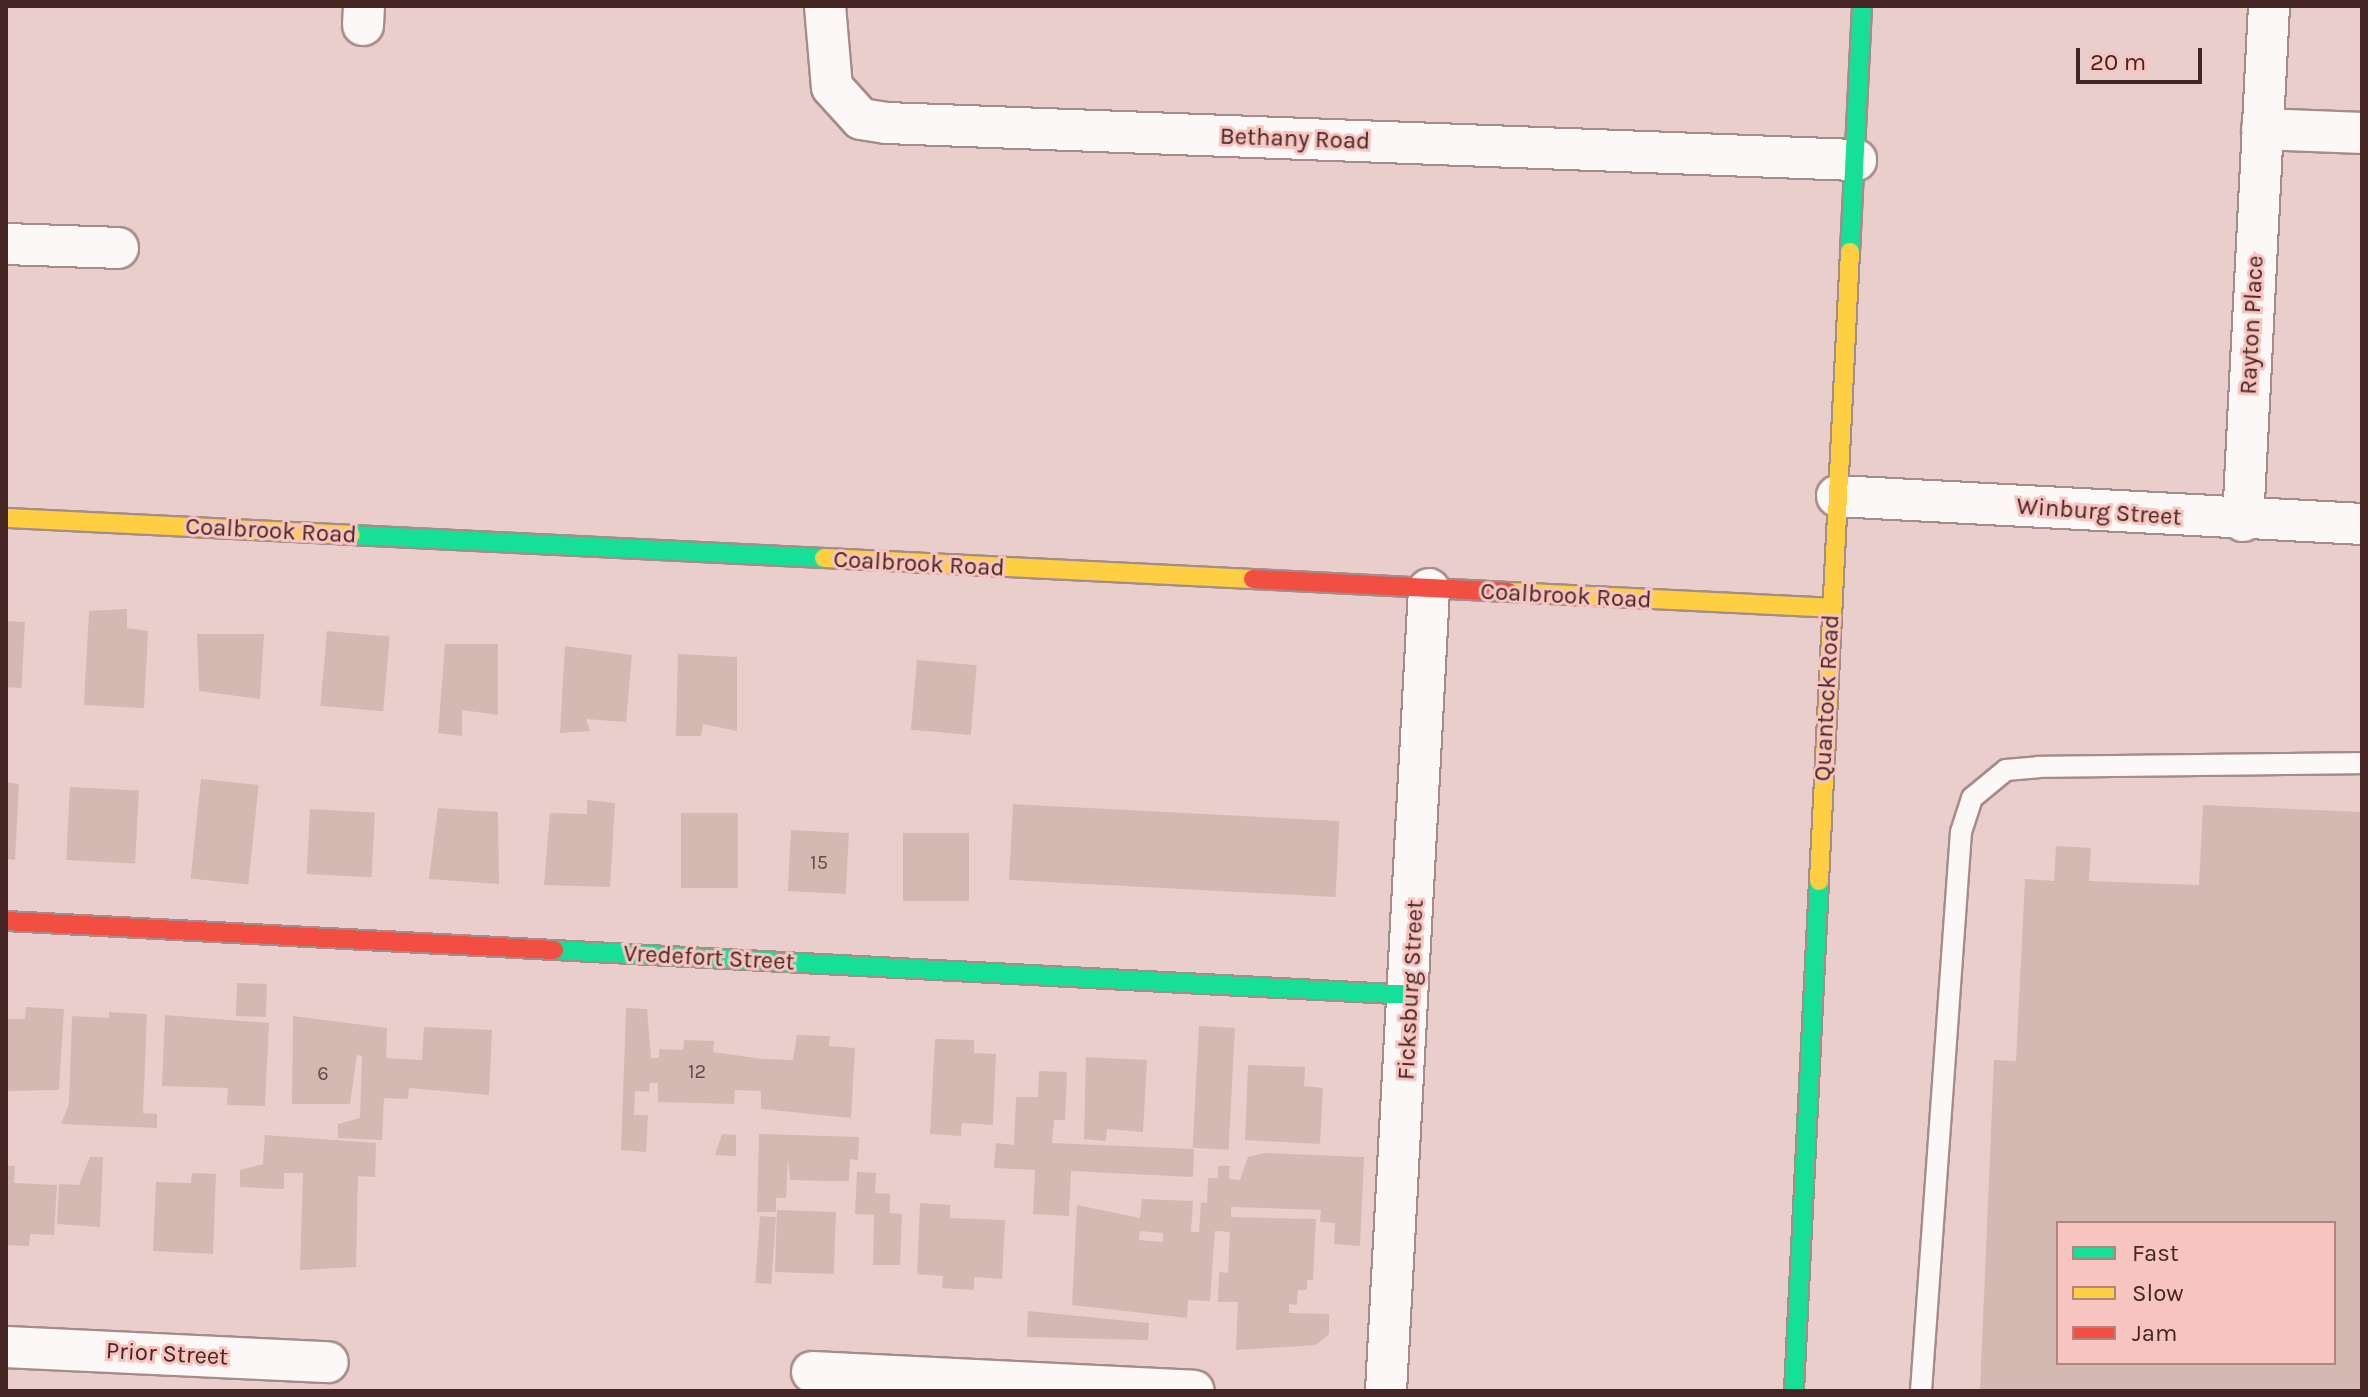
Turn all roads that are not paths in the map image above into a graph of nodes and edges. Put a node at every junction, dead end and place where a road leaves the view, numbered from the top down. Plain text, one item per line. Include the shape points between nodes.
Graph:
1 (825, 6) edge
2 (1862, 6) edge
3 (2269, 6) edge
4 (2262, 129) junction
5 (2362, 133) edge
6 (1856, 160) junction
7 (6, 244) edge
8 (118, 248) dead end
9 (1837, 496) junction
10 (6, 518) edge
11 (2243, 521) junction
12 (2362, 524) edge
13 (1429, 589) junction
14 (1831, 608) junction
15 (2362, 763) edge
16 (6, 921) edge
17 (1412, 995) junction
18 (6, 1347) edge
19 (328, 1362) dead end
20 (812, 1372) dead end
21 (1194, 1391) edge
22 (1386, 1391) edge
23 (1794, 1391) edge
24 (1921, 1391) edge

1 - 6 street, Bethany Road via 832,87 861,119 887,123
2 - 6 street, Quantock Road
3 - 4 street, Rayton Place
4 - 5 street
4 - 11 street, Rayton Place
6 - 9 street, Quantock Road
7 - 8 street
9 - 11 street, Winburg Street
9 - 14 street, Quantock Road
10 - 13 street, Coalbrook Road
11 - 12 street, Winburg Street
13 - 14 street, Coalbrook Road
13 - 17 street, Ficksburg Street
14 - 23 street, Quantock Road
15 - 24 lane via 2038,767 2006,770 1972,798 1961,832
16 - 17 street, Vredefort Street
17 - 22 street, Ficksburg Street
18 - 19 street, Prior Street
20 - 21 street

